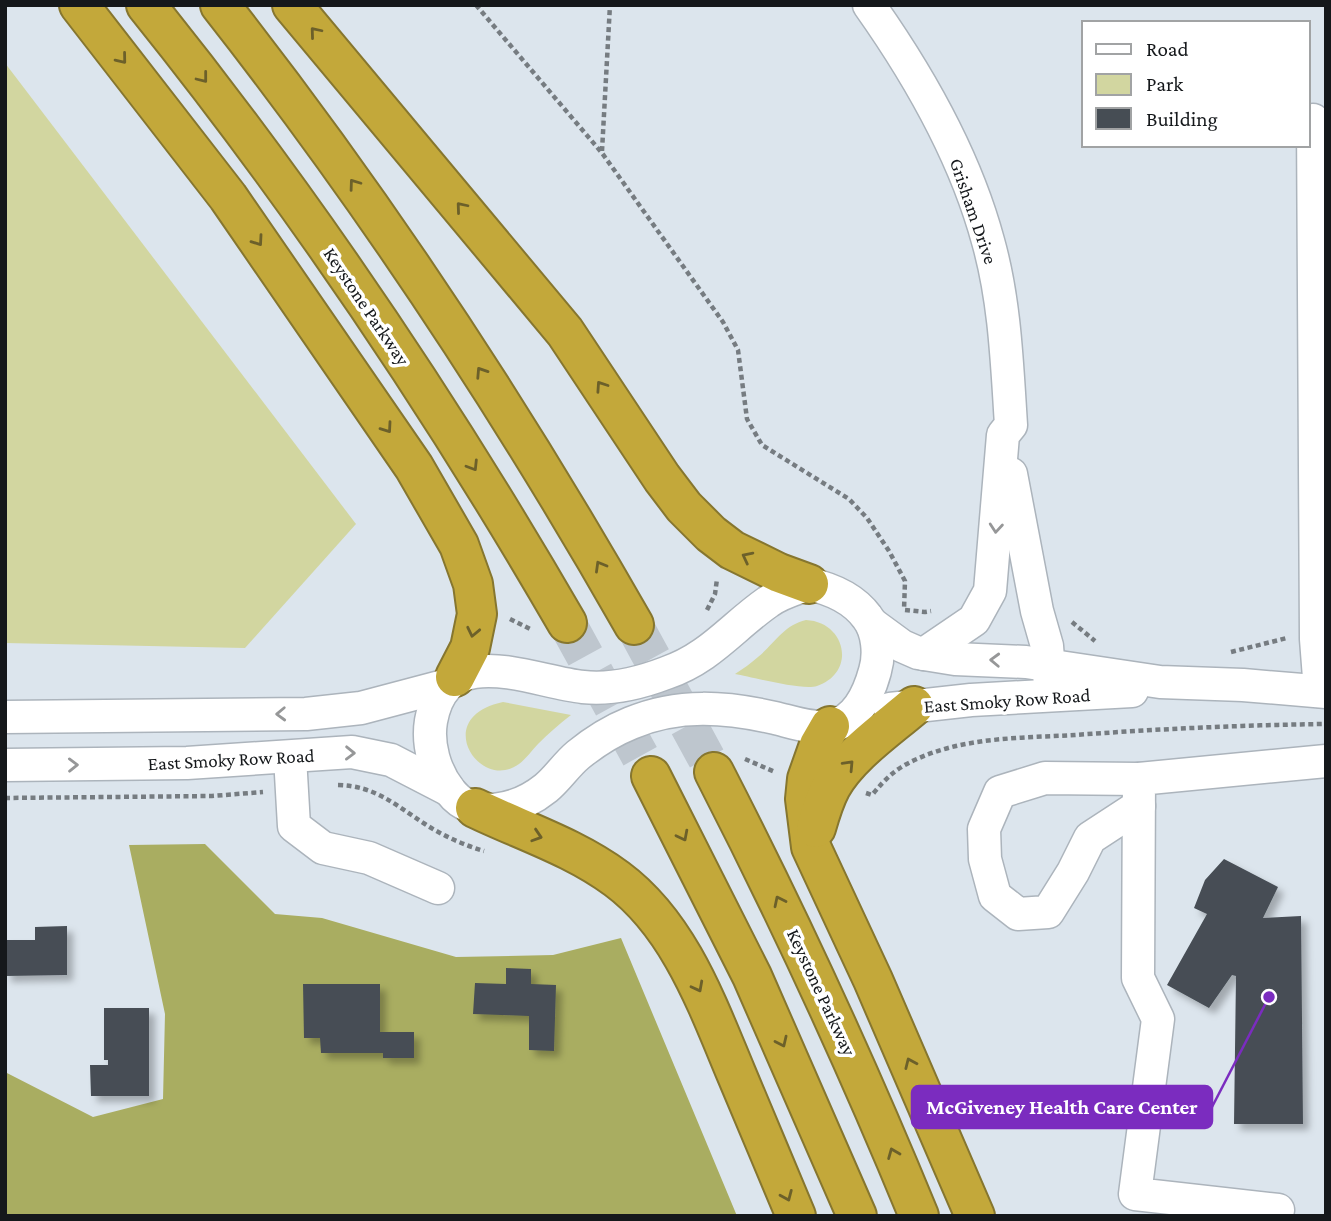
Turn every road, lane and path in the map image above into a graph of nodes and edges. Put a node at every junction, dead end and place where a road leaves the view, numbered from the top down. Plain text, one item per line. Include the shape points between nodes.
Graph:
1 (79, 5) edge
2 (146, 5) edge
3 (220, 5) edge
4 (292, 5) edge
5 (476, 5) edge
6 (610, 5) edge
7 (869, 5) edge
8 (1313, 120) dead end
9 (601, 153) junction
10 (1003, 435) junction
11 (809, 584) junction
12 (904, 610) dead end
13 (1065, 615) dead end
14 (566, 623) tunnel mouth
15 (872, 624) junction
16 (634, 625) tunnel mouth
17 (1294, 637) dead end
18 (1097, 642) dead end
19 (1225, 653) dead end
20 (923, 654) junction
21 (1048, 656) junction
22 (449, 682) junction
23 (1160, 682) junction
24 (1323, 691) edge
25 (1051, 696) junction
26 (914, 706) junction
27 (5, 717) edge
28 (842, 720) junction
29 (1326, 724) edge
30 (290, 757) junction
31 (1326, 761) edge
32 (5, 765) edge
33 (714, 772) tunnel mouth
34 (651, 776) tunnel mouth
35 (355, 786) dead end
36 (1139, 792) junction
37 (872, 795) dead end
38 (462, 799) junction
39 (811, 847) junction
40 (489, 853) dead end
41 (438, 888) dead end
42 (1278, 1210) dead end
43 (796, 1216) edge
44 (857, 1216) edge
45 (919, 1216) edge
46 (975, 1216) edge

1 -> 22 highway via 228,197 414,467 459,545 473,584 477,614 470,648
2 -> 14 highway, Keystone Parkway via 282,183 370,308 481,479
16 -> 3 highway via 531,450 418,276
11 -> 4 highway via 732,550 684,507 565,332
5 - 9 path
6 - 9 path
7 - 10 street, Grisham Drive via 915,72 943,125 989,241 1000,297 1012,425
8 - 24 street via 1316,639
9 - 12 path via 738,349 747,419 762,445 849,499 867,519 905,581
10 -> 20 street, Grisham Drive via 990,591 974,620
10 - 21 street, Grisham Drive
11 - 15 street, East Smoky Row Road via 858,605
11 - 22 street via 769,601 706,654 637,682 582,687 500,671
13 - 18 path
15 - 20 street, East Smoky Row Road via 902,646
15 - 28 street via 877,665 870,689
17 - 19 path
21 -> 20 street, East Smoky Row Road via 1003,660
21 - 23 street, East Smoky Row Road
21 - 25 street, Grisham Drive
22 -> 27 street via 361,708 319,713
22 - 38 street via 433,712 430,741 437,767
23 - 24 street, East Smoky Row Road
23 - 25 street, East Smoky Row Road via 1123,692
25 - 26 street, East Smoky Row Road
26 - 28 street, East Smoky Row Road
39 -> 26 highway via 833,784 851,761
28 - 38 street, East Smoky Row Road via 807,725 717,707 673,711 612,731 575,757 535,796 496,810
28 - 39 highway via 820,745 807,779
29 - 37 path via 967,743 918,758 890,773
32 -> 30 street, East Smoky Row Road
30 -> 38 street, East Smoky Row Road via 373,755 404,766
30 - 41 street via 294,827 323,848 369,858
31 - 36 street
45 -> 33 highway, Keystone Parkway via 845,1041
34 -> 44 highway via 752,976
35 - 40 path via 382,796 444,835
36 - 36 street via 1045,778 1000,792 984,829 985,859 995,896 1018,914 1048,912 1090,838
36 - 42 street via 1138,978 1158,1019 1135,1194
38 -> 43 highway via 586,859 619,881 655,916 702,992
46 -> 39 highway

